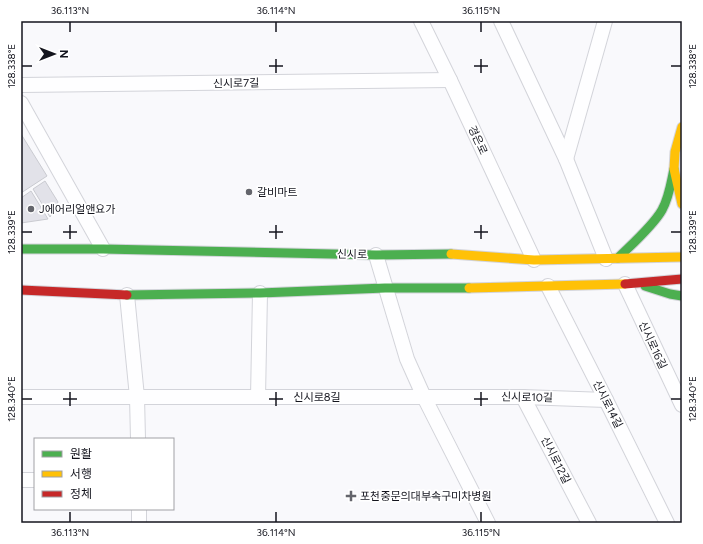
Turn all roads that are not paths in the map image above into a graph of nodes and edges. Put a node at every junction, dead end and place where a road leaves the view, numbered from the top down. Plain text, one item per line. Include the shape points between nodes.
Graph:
1 (421, 21) edge
2 (605, 21) edge
3 (504, 23) edge
4 (450, 80) junction
5 (21, 85) edge
6 (21, 103) edge
7 (682, 127) edge
8 (566, 159) junction
9 (674, 169) junction
10 (682, 204) edge
11 (21, 249) edge
12 (103, 249) junction
13 (376, 255) junction
14 (682, 257) edge
15 (612, 258) junction
16 (534, 260) junction
17 (682, 279) edge
18 (631, 284) junction
19 (548, 286) junction
20 (385, 288) junction
21 (21, 290) edge
22 (260, 293) junction
23 (127, 295) junction
24 (682, 296) edge
25 (21, 397) edge
26 (137, 397) junction
27 (258, 397) junction
28 (424, 397) junction
29 (523, 397) junction
30 (606, 400) junction
31 (682, 405) edge
32 (138, 438) edge
33 (21, 480) edge
34 (34, 480) edge
35 (139, 510) edge
36 (139, 523) edge
37 (488, 523) edge
38 (589, 523) edge
39 (667, 523) edge

1 - 4 street, 경은로
2 - 8 street
3 - 8 street
4 - 5 street, 신시로7길
4 - 16 street, 경은로
6 - 12 street
7 - 9 street via 675,152
8 - 15 street
9 - 10 street
9 - 15 street via 670,189 656,219
11 - 12 street, 신시로
12 - 13 street, 신시로
13 - 16 street, 신시로 via 446,254
13 - 20 street
14 - 15 street, 신시로
15 - 16 street, 신시로
17 - 18 street
18 - 19 street
18 - 24 street
18 - 31 street, 신시로16길
19 - 20 street
19 - 30 street, 신시로14길
20 - 22 street
20 - 28 street via 407,358
21 - 23 street
22 - 23 street
22 - 27 street
23 - 26 street
25 - 26 street, 신시로8길
26 - 27 street, 신시로8길
26 - 32 street
27 - 28 street, 신시로8길
28 - 29 street, 신시로10길
28 - 37 street
29 - 30 street, 신시로10길
29 - 38 street, 신시로12길
30 - 39 street, 신시로14길
33 - 34 street
35 - 36 street

